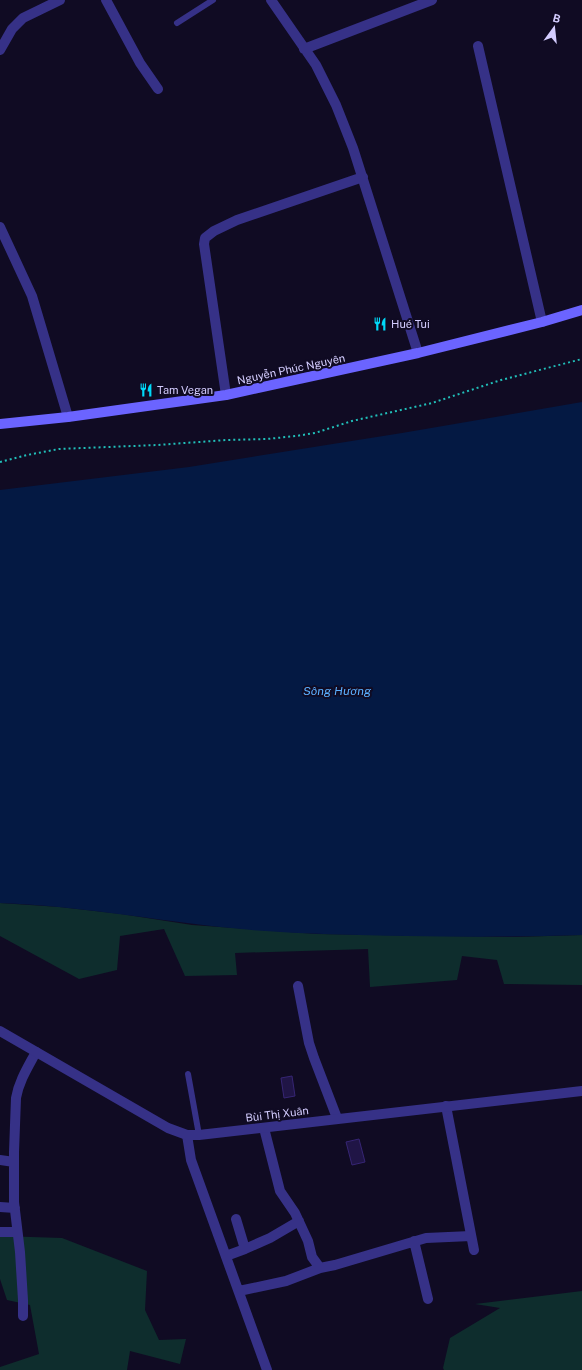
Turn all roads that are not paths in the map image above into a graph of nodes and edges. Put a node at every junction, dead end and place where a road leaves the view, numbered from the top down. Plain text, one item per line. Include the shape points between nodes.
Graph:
1 (60, 0) edge
2 (106, 0) edge
3 (213, 0) edge
4 (270, 0) edge
5 (432, 0) edge
6 (177, 23) dead end
7 (478, 46) dead end
8 (304, 49) junction
9 (0, 50) edge
10 (158, 89) dead end
11 (363, 178) junction
12 (0, 227) edge
13 (582, 310) edge
14 (542, 322) junction
15 (418, 353) junction
16 (226, 395) junction
17 (68, 417) junction
18 (0, 424) edge
19 (298, 986) dead end
20 (0, 1031) edge
21 (36, 1052) junction
22 (188, 1074) dead end
23 (582, 1091) edge
24 (446, 1106) junction
25 (337, 1118) junction
26 (264, 1128) junction
27 (187, 1135) junction
28 (199, 1135) junction
29 (0, 1160) edge
30 (14, 1162) junction
31 (0, 1207) edge
32 (15, 1208) junction
33 (236, 1219) dead end
34 (299, 1221) junction
35 (0, 1232) edge
36 (17, 1232) junction
37 (471, 1236) junction
38 (414, 1241) junction
39 (245, 1249) junction
40 (474, 1250) dead end
41 (226, 1256) junction
42 (320, 1268) junction
43 (239, 1291) junction
44 (428, 1299) dead end
45 (23, 1316) dead end
46 (267, 1370) edge

1 - 9 street via 22,18 12,29
2 - 10 street via 140,64
3 - 6 lane
4 - 8 street
5 - 8 street
7 - 14 street
8 - 11 street via 316,65 336,105
11 - 15 street
11 - 16 street via 237,220 205,238
12 - 17 street via 32,296
13 - 14 main road, Nguyễn Phúc Nguyên
14 - 15 main road, Nguyễn Phúc Nguyên
15 - 16 main road, Nguyễn Phúc Nguyên
16 - 17 main road, Nguyễn Phúc Nguyên
17 - 18 main road, Nguyễn Phúc Nguyên
19 - 25 street via 309,1043
20 - 21 street, Bùi Thị Xuân
21 - 27 street, Bùi Thị Xuân via 168,1128
21 - 30 street via 17,1090
22 - 28 lane
23 - 24 street, Bùi Thị Xuân
24 - 25 street, Bùi Thị Xuân
24 - 37 street
25 - 26 street, Bùi Thị Xuân
26 - 28 street, Bùi Thị Xuân
26 - 34 street via 280,1191
27 - 28 street, Bùi Thị Xuân
27 - 41 street via 191,1160
29 - 30 street
30 - 32 street
31 - 32 street
32 - 36 street
33 - 39 street
34 - 39 street
34 - 42 street via 312,1257
35 - 36 street
36 - 45 street
37 - 38 street
37 - 40 street
38 - 42 street via 397,1248
38 - 44 street
39 - 41 street
41 - 43 street
42 - 43 street via 286,1281
43 - 46 street

